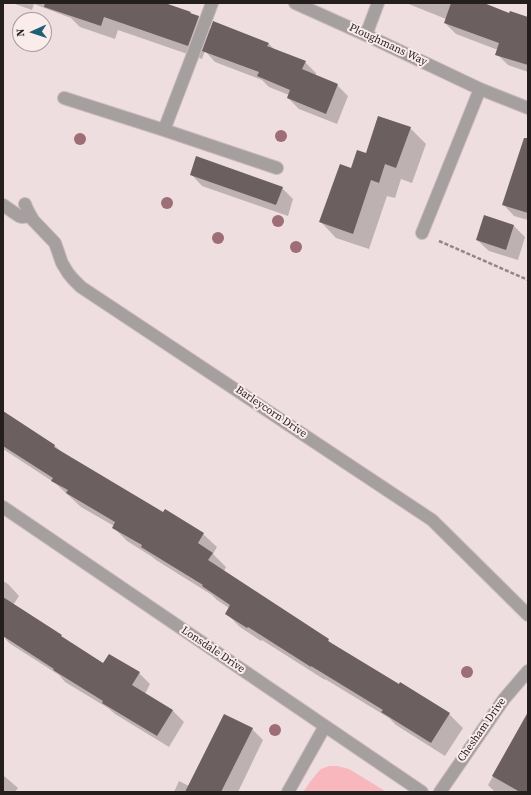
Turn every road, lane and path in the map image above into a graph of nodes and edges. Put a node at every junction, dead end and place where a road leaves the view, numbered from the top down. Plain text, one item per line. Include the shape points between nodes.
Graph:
1 (212, 3) edge
2 (295, 3) edge
3 (378, 3) edge
4 (366, 35) junction
5 (480, 89) junction
6 (64, 98) dead end
7 (528, 108) edge
8 (164, 130) junction
9 (276, 168) dead end
10 (25, 204) dead end
11 (3, 205) edge
12 (30, 216) junction
13 (422, 233) joint
14 (528, 280) edge
15 (3, 507) edge
16 (528, 615) edge
17 (528, 671) edge
18 (324, 726) junction
19 (406, 788) edge
20 (288, 792) edge
21 (422, 792) edge
22 (440, 792) edge

1 - 8 street
2 - 4 street, Ploughmans Way
3 - 4 street
4 - 5 street, Ploughmans Way
5 - 7 street, Ploughmans Way
5 - 13 street
6 - 8 street
8 - 9 street
10 - 12 street, Barleycorn Drive
11 - 12 street via 22,217
12 - 16 street, Barleycorn Drive via 55,243 62,263 81,287 432,520
13 - 14 path
15 - 18 street, Lonsdale Drive
17 - 22 street, Chesham Drive via 504,699
18 - 19 street, Lonsdale Drive
18 - 20 street
19 - 21 street, Lonsdale Drive

